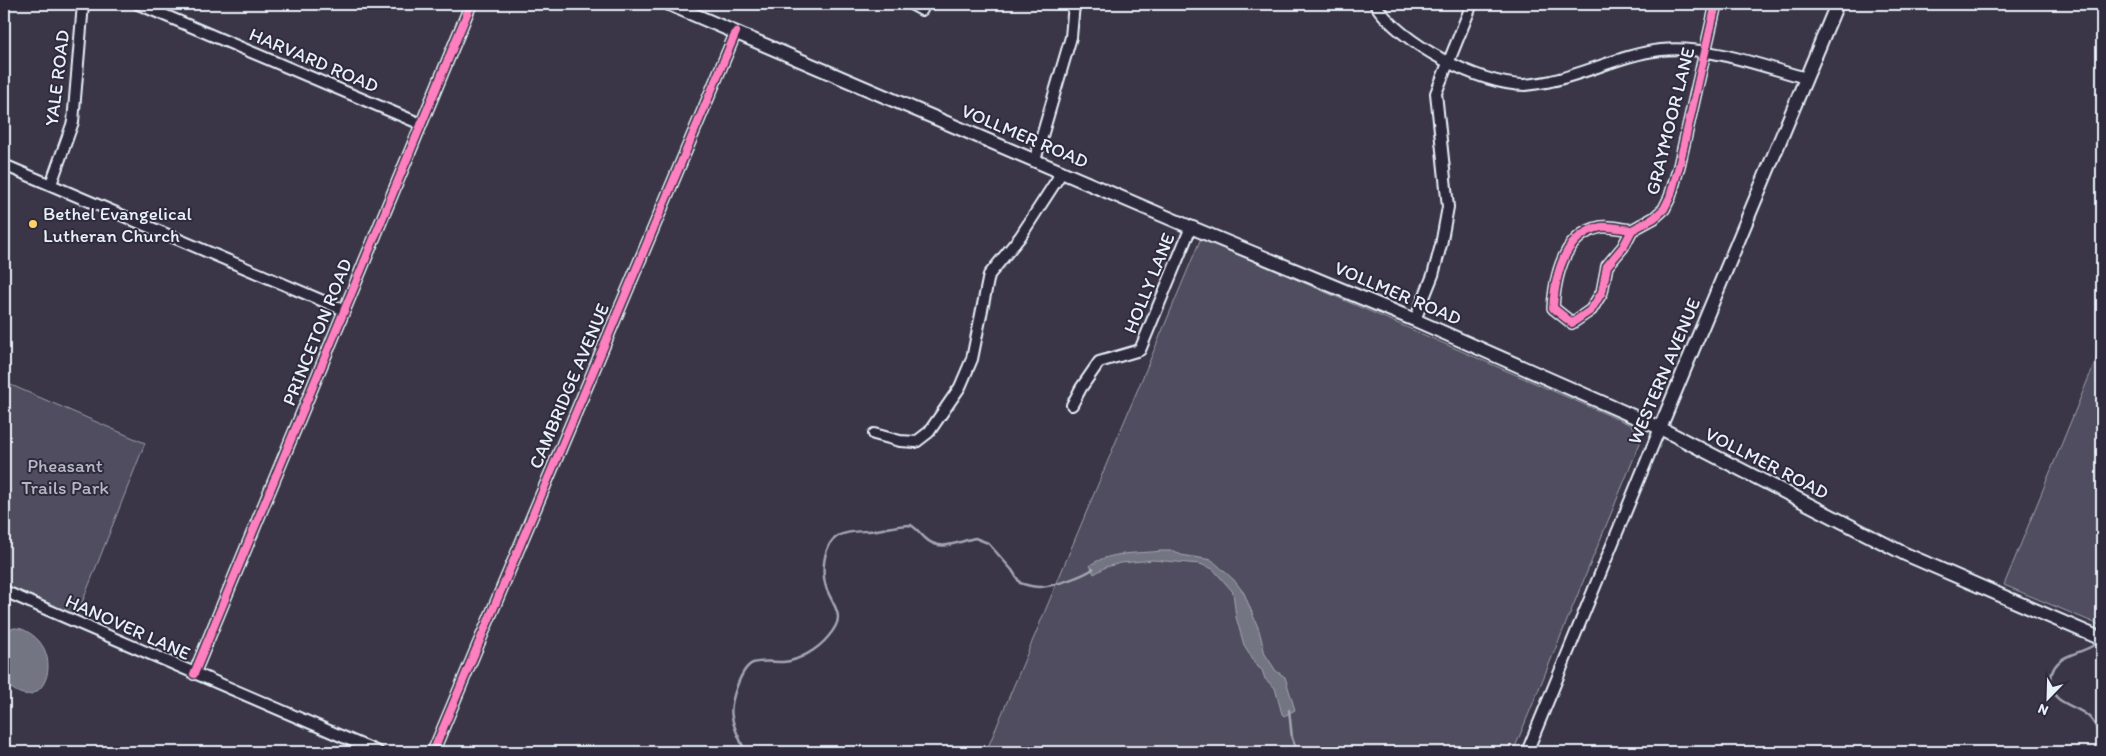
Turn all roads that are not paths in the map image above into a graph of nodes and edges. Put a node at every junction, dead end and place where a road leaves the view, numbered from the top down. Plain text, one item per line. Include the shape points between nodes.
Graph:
1 (83, 4) edge
2 (138, 4) edge
3 (471, 4) edge
4 (668, 4) edge
5 (911, 4) edge
6 (1074, 4) edge
7 (1376, 4) edge
8 (1472, 4) edge
9 (1716, 4) edge
10 (1837, 4) edge
11 (691, 8) edge
12 (922, 10) dead end
13 (736, 32) junction
14 (1705, 52) junction
15 (1448, 62) junction
16 (1806, 78) junction
17 (421, 124) junction
18 (1035, 160) junction
19 (4, 165) edge
20 (1062, 172) junction
21 (51, 184) junction
22 (1191, 227) junction
23 (1632, 230) junction
24 (344, 310) junction
25 (1416, 320) junction
26 (1072, 405) dead end
27 (1660, 428) junction
28 (874, 434) dead end
29 (4, 591) edge
30 (2102, 639) edge
31 (194, 674) junction
32 (378, 752) edge
33 (432, 752) edge
34 (1527, 752) edge

1 - 21 street, YALE ROAD via 73,122
2 - 17 street, HARVARD ROAD
3 - 17 street, PRINCETON ROAD
4 - 11 main road, VOLLMER ROAD
5 - 12 street
6 - 18 street via 1071,37
7 - 15 street, GRAYMOOR LANE via 1405,36
8 - 15 street
9 - 14 street, GRAYMOOR LANE
10 - 16 main road, WESTERN AVENUE
11 - 13 main road, VOLLMER ROAD
13 - 18 main road, VOLLMER ROAD
13 - 33 street, CAMBRIDGE AVENUE
14 - 15 street, GRAYMOOR LANE via 1662,50 1551,81 1524,85 1494,79
14 - 16 street, GRAYMOOR LANE
14 - 23 street, GRAYMOOR LANE via 1670,197 1654,218
15 - 25 street via 1436,93 1448,207 1441,245
16 - 27 main road, WESTERN AVENUE
17 - 24 street, PRINCETON ROAD
18 - 20 main road, VOLLMER ROAD
19 - 21 street
20 - 22 main road, VOLLMER ROAD
20 - 28 street via 1020,237 989,275 972,360 960,387 928,432 916,442
21 - 24 street
22 - 25 main road, VOLLMER ROAD
22 - 26 street, HOLLY LANE via 1140,350 1099,362
23 - 23 street via 1601,227 1580,235 1570,245 1555,278 1553,308 1572,323 1591,310 1602,292 1607,266
24 - 31 street, PRINCETON ROAD
25 - 27 main road, VOLLMER ROAD
27 - 30 main road, VOLLMER ROAD via 1905,554
27 - 34 street, WESTERN AVENUE
29 - 31 street, HANOVER LANE
31 - 32 street, HANOVER LANE

